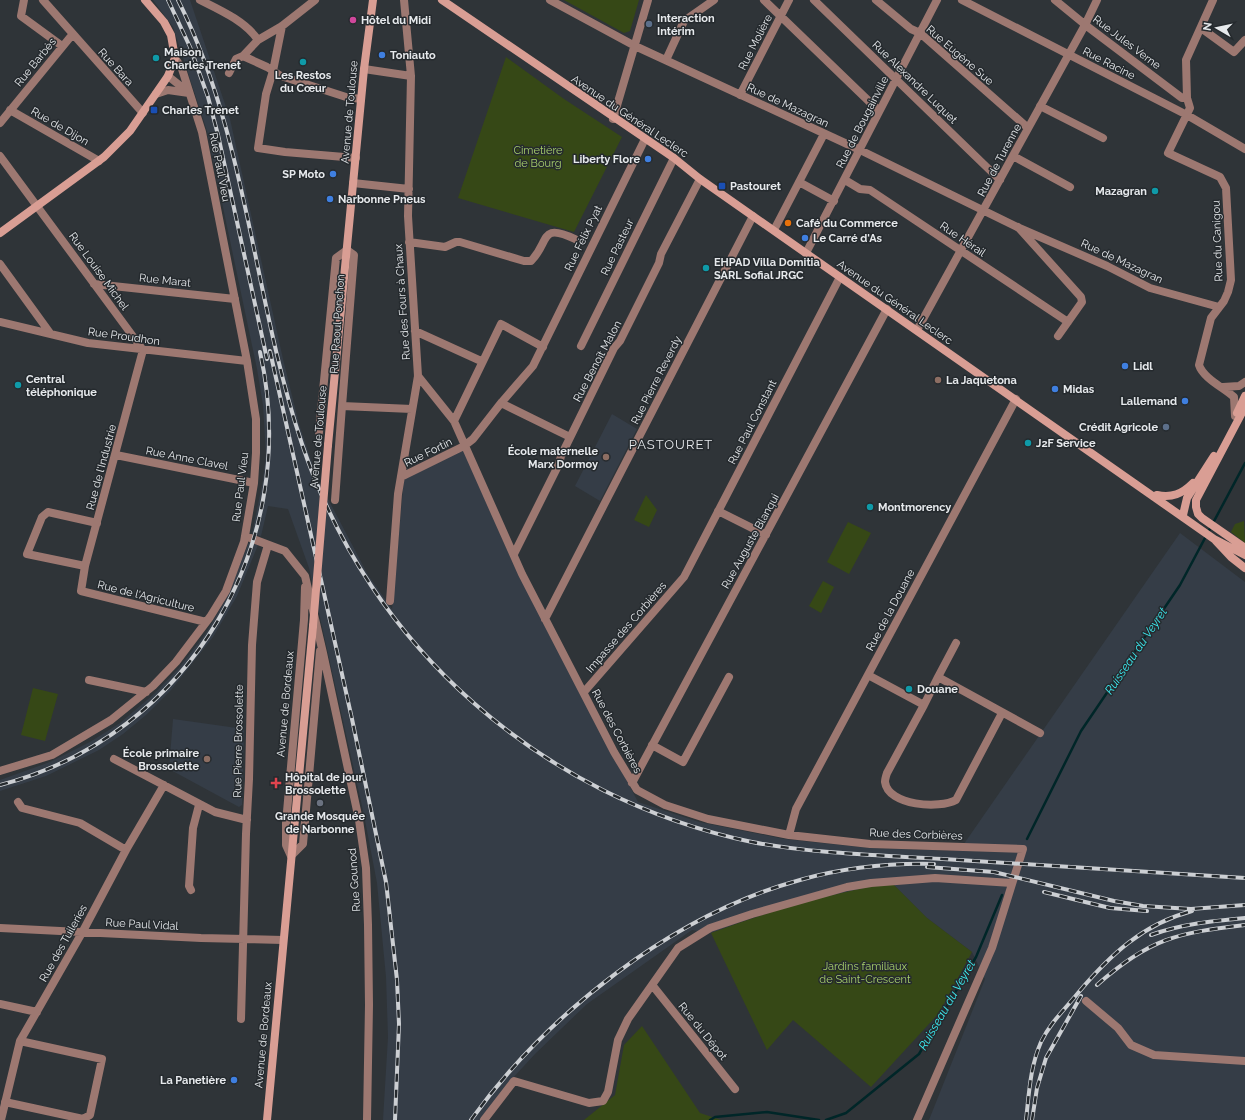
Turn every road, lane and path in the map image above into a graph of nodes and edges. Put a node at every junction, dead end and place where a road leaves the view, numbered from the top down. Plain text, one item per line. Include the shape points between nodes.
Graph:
1 (24, 0) edge
2 (43, 0) edge
3 (144, 0) edge
4 (200, 0) edge
5 (315, 0) edge
6 (404, 0) edge
7 (442, 0) edge
8 (450, 0) edge
9 (550, 0) edge
10 (648, 0) edge
11 (714, 0) edge
12 (764, 0) edge
13 (789, 0) edge
14 (814, 0) edge
15 (876, 0) edge
16 (937, 0) edge
17 (962, 0) edge
18 (1055, 0) edge
19 (1097, 0) edge
20 (1213, 0) edge
21 (372, 2) edge
22 (781, 16) junction
23 (1085, 25) junction
24 (282, 26) junction
25 (485, 28) junction
26 (1201, 28) junction
27 (920, 33) junction
28 (72, 35) junction
29 (258, 40) junction
30 (1245, 40) edge
31 (62, 46) junction
32 (635, 46) junction
33 (1068, 54) junction
34 (175, 55) junction
35 (243, 56) junction
36 (666, 60) junction
37 (364, 69) junction
38 (273, 70) junction
39 (170, 73) junction
40 (229, 73) dead end
41 (184, 74) junction
42 (411, 76) junction
43 (896, 79) junction
44 (189, 93) junction
45 (156, 94) junction
46 (740, 95) junction
47 (1187, 98) junction
48 (361, 99) junction
49 (1040, 106) junction
50 (10, 110) junction
51 (879, 111) junction
52 (143, 113) junction
53 (1187, 115) junction
54 (613, 119) junction
55 (0, 123) edge
56 (1028, 128) junction
57 (824, 134) junction
58 (1103, 138) dead end
59 (644, 139) junction
60 (1245, 148) edge
61 (860, 150) junction
62 (0, 156) edge
63 (1013, 156) junction
64 (356, 158) junction
65 (674, 158) junction
66 (99, 161) junction
67 (700, 179) junction
68 (845, 180) junction
69 (1000, 180) junction
70 (799, 182) junction
71 (353, 183) junction
72 (1070, 187) dead end
73 (409, 189) junction
74 (834, 201) junction
75 (37, 206) junction
76 (984, 210) junction
77 (753, 216) junction
78 (1018, 226) junction
79 (774, 230) junction
80 (0, 233) edge
81 (575, 239) tunnel mouth
82 (409, 242) junction
83 (347, 250) junction
84 (961, 251) junction
85 (806, 253) junction
86 (0, 264) edge
87 (840, 277) junction
88 (94, 284) junction
89 (235, 299) junction
90 (1219, 308) junction
91 (887, 309) junction
92 (0, 322) edge
93 (1068, 322) junction
94 (918, 330) junction
95 (415, 331) junction
96 (50, 333) junction
97 (1058, 336) dead end
98 (581, 346) dead end
99 (542, 347) junction
100 (143, 350) junction
101 (247, 361) junction
102 (481, 361) junction
103 (418, 376) junction
104 (1245, 382) edge
105 (1223, 387) junction
106 (1245, 396) edge
107 (1016, 399) junction
108 (501, 403) junction
109 (342, 406) junction
110 (1245, 407) edge
111 (412, 409) junction
112 (1235, 416) junction
113 (454, 421) junction
114 (319, 432) dead end
115 (570, 437) junction
116 (464, 446) junction
117 (116, 455) junction
118 (1202, 474) junction
119 (401, 477) junction
120 (254, 483) junction
121 (1153, 495) junction
122 (335, 500) dead end
123 (718, 511) junction
124 (1183, 515) junction
125 (97, 523) junction
126 (766, 535) junction
127 (245, 536) junction
128 (1214, 539) junction
129 (268, 545) junction
130 (1245, 548) edge
131 (514, 554) junction
132 (1245, 555) edge
133 (85, 566) junction
134 (1245, 568) edge
135 (305, 576) junction
136 (684, 577) joint
137 (80, 591) joint
138 (390, 601) dead end
139 (545, 619) junction
140 (206, 622) junction
141 (313, 626) joint
142 (321, 642) junction
143 (956, 643) dead end
144 (868, 675) junction
145 (729, 677) dead end
146 (938, 677) junction
147 (89, 680) dead end
148 (146, 692) junction
149 (584, 692) junction
150 (924, 705) junction
151 (1002, 713) junction
152 (1040, 733) dead end
153 (652, 745) junction
154 (114, 759) dead end
155 (0, 771) edge
156 (632, 783) junction
157 (164, 785) junction
158 (18, 802) dead end
159 (199, 805) junction
160 (247, 820) junction
161 (788, 834) junction
162 (126, 850) junction
163 (291, 856) junction
164 (1012, 883) junction
165 (191, 890) dead end
166 (0, 928) edge
167 (83, 931) junction
168 (243, 940) junction
169 (283, 940) junction
170 (652, 986) junction
171 (1086, 1001) dead end
172 (0, 1004) edge
173 (37, 1012) junction
174 (241, 1019) dead end
175 (20, 1041) junction
176 (1245, 1061) edge
177 (735, 1090) dead end
178 (5, 1102) junction
179 (1, 1120) edge
180 (266, 1120) edge
181 (367, 1120) edge
182 (484, 1120) edge
183 (917, 1120) edge

1 - 31 street via 21,16
2 - 28 street, Rue Bara
3 - 34 main road via 164,22 171,35
4 - 29 street via 235,20
5 - 24 street
6 - 42 street, Rue des Fours à Chaux
7 - 25 main road, Avenue du Général Leclerc
8 - 25 main road, Avenue du Général Leclerc
9 - 32 street, Rue de Mazagran
10 - 32 street
11 - 36 street via 684,21
12 - 22 street
13 - 22 street, Rue Molière
14 - 43 street, Rue Alexandre Luquet
15 - 27 street, Rue Eugène Sue via 911,29
16 - 27 street, Rue de Bougainville
17 - 33 street, Rue Racine
18 - 23 street, Rue Jules Verne
19 - 23 street, Rue de Turenne
20 - 26 street
21 - 37 main road, Avenue de Toulouse
22 - 46 street, Rue Molière
22 - 51 street
23 - 33 street, Rue de Turenne
23 - 47 street, Rue Jules Verne via 1182,98
24 - 29 street
24 - 38 street
25 - 54 main road, Avenue du Général Leclerc
26 - 30 street via 1234,52
26 - 47 street via 1186,60
27 - 43 street, Rue de Bougainville
27 - 56 street, Rue Eugène Sue
28 - 31 street, Rue Barbès
28 - 52 street, Rue Bara
29 - 35 street
31 - 50 street, Rue Barbès
32 - 36 street, Rue de Mazagran
32 - 54 street
33 - 49 street, Rue de Turenne
33 - 53 street, Rue Racine
34 - 39 main road
34 - 41 street, Rue Paul Vieu
35 - 38 street
35 - 40 street via 236,59
36 - 46 street, Rue de Mazagran
37 - 42 street
37 - 48 main road, Avenue de Toulouse
38 - 48 street via 281,76 346,97
38 - 64 street via 266,94 258,148
39 - 41 street
39 - 44 street
39 - 45 main road
41 - 44 street, Rue Paul Vieu
42 - 73 street, Rue des Fours à Chaux
43 - 51 street, Rue de Bougainville
43 - 69 street, Rue Alexandre Luquet
44 - 45 street via 168,90
44 - 89 street, Rue Paul Vieu via 202,132
45 - 52 main road
46 - 57 street, Rue de Mazagran
47 - 53 street via 1190,108
48 - 64 main road, Avenue de Toulouse
49 - 56 street, Rue de Turenne
49 - 58 street
50 - 55 street, Rue Barbès
50 - 66 street, Rue de Dijon
51 - 61 street, Rue de Bougainville
52 - 66 main road via 130,131
53 - 60 street, Rue Racine
53 - 90 street, Rue du Canigou via 1168,153 1220,177 1226,188 1230,280 1228,292
54 - 59 main road, Avenue du Général Leclerc
56 - 63 street, Rue de Turenne
57 - 61 street, Rue de Mazagran
57 - 70 street
59 - 65 main road, Avenue du Général Leclerc
59 - 99 street, Rue Félix Pyat via 588,246
61 - 68 street, Rue de Bougainville
61 - 76 street, Rue de Mazagran
62 - 75 street, Rue Louise Michel
63 - 69 street, Rue de Turenne
63 - 72 street
64 - 71 main road, Avenue de Toulouse
65 - 67 main road, Avenue du Général Leclerc
65 - 98 street, Rue Pasteur
66 - 75 main road
67 - 77 main road, Avenue du Général Leclerc
67 - 115 street, Rue Benoît Malon
68 - 74 street, Rue de Bougainville
68 - 84 street, Rue Hérail via 860,189 870,190
69 - 76 street, Rue de Turenne
70 - 74 street
70 - 79 street
71 - 73 street
71 - 83 main road, Avenue de Toulouse
73 - 82 street, Rue des Fours à Chaux
74 - 85 street, Rue de Bougainville
75 - 80 main road
75 - 88 street, Rue Louise Michel
76 - 78 street, Rue de Mazagran
76 - 84 street, Rue de Turenne
77 - 79 main road, Avenue du Général Leclerc
77 - 139 street, Rue Pierre Reverdy
78 - 90 street, Rue de Mazagran via 1150,288
78 - 93 street, Rue de Mazagran via 1081,297 1082,302
79 - 85 main road, Avenue du Général Leclerc
81 - 82 street via 550,233 531,261 460,242 445,248
82 - 95 street, Rue des Fours à Chaux
83 - 109 street, Rue Raoul Ponchon via 354,255
83 - 114 street, Avenue de Toulouse via 336,258
83 - 141 main road, Avenue de Toulouse, bridge
84 - 93 street, Rue Hérail
84 - 94 street, Rue de Turenne
85 - 87 main road, Avenue du Général Leclerc
86 - 96 street
87 - 91 main road, Avenue du Général Leclerc
87 - 123 street, Rue Paul Constant
88 - 89 street, Rue Marat
88 - 100 street, Rue Louise Michel
89 - 101 street, Rue Paul Vieu
90 - 105 street, Rue du Canigou via 1212,318 1199,365 1206,376
91 - 94 main road, Avenue du Général Leclerc
91 - 126 street, Rue Auguste Blanqui
92 - 96 street, Rue Proudhon
93 - 97 street
94 - 107 main road, Avenue du Général Leclerc
95 - 102 street
95 - 103 street, Rue des Fours à Chaux
96 - 100 street, Rue Proudhon via 88,343
99 - 102 street via 500,324
99 - 108 street, Rue Félix Pyat via 533,366
100 - 101 street, Rue Proudhon
100 - 117 street, Rue de l'Industrie
101 - 120 street, Rue Paul Vieu via 256,419
102 - 113 street
103 - 111 street, Rue des Fours à Chaux
103 - 113 street, Rue des Corbières
104 - 105 street via 1238,386
105 - 112 street, Rue du Canigou via 1234,397
106 - 112 main road
107 - 121 main road, Avenue du Général Leclerc
107 - 144 street, Rue de la Douane
108 - 115 street
108 - 116 street, Rue Fortin via 473,439
109 - 111 street
109 - 122 street, Avenue de Toulouse
110 - 130 main road via 1196,500 1198,514 1202,518
111 - 119 street, Rue des Fours à Chaux
112 - 118 main road
113 - 116 street, Rue des Corbières
115 - 131 street, Rue Benoît Malon
116 - 119 street, Rue Fortin
116 - 131 street, Rue des Corbières
117 - 120 street, Rue Anne Clavel
117 - 125 street, Rue de l'Industrie
118 - 121 main road via 1177,495
118 - 124 main road via 1187,498
119 - 138 street, Rue des Fours à Chaux
120 - 127 street, Rue Paul Vieu
121 - 124 main road, Avenue du Général Leclerc
123 - 126 street
123 - 136 street, Rue Paul Constant
124 - 128 main road, Avenue du Général Leclerc
125 - 133 street, Rue de l'Industrie
125 - 133 street via 48,512 42,517 27,554
126 - 153 street, Rue Auguste Blanqui
127 - 129 street, Rue Gounod
127 - 140 street, Rue Paul Vieu via 226,590
128 - 132 main road, Avenue du Général Leclerc
128 - 134 main road, Avenue du Général Leclerc
129 - 135 street, Rue Gounod via 285,551
129 - 160 street, Rue Pierre Brossolette via 257,582 252,645
131 - 139 street, Rue des Corbières
133 - 137 street, Rue de l'Industrie
135 - 142 street, Rue Gounod
135 - 163 street, Avenue de Bordeaux via 304,620 286,823 286,845
136 - 149 street, Impasse des Corbières
137 - 140 street, Rue de l'Agriculture
139 - 149 street, Rue des Corbières
140 - 148 street, Rue Paul Vieu via 176,662
141 - 163 main road, Avenue de Bordeaux
142 - 163 street via 303,844
142 - 181 street, Rue Gounod via 359,820 366,868 369,1005
143 - 146 street
144 - 150 street
144 - 161 street, Rue de la Douane via 796,809
145 - 153 street via 683,762
146 - 150 street
146 - 151 street
147 - 148 street
148 - 155 street, Rue Paul Vieu via 111,720 52,755
149 - 156 street, Rue des Corbières
150 - 151 street via 887,773 885,782 888,791 915,804 949,804 956,800
151 - 152 street
153 - 156 street, Rue Auguste Blanqui
154 - 157 street
156 - 161 street, Rue des Corbières via 637,790 666,805 708,819
157 - 159 street
157 - 162 street, Rue des Tuileries
158 - 162 street via 22,808 80,822
159 - 160 street via 222,815
159 - 165 street via 193,828 189,886
160 - 168 street, Rue Pierre Brossolette
161 - 164 street, Rue des Corbières via 870,844 1023,849
162 - 167 street, Rue des Tuileries
163 - 169 main road, Avenue de Bordeaux
164 - 170 street via 935,878 871,883 847,887 752,914 710,928 678,948
164 - 183 street via 992,948
166 - 167 street, Rue Paul Vidal
167 - 168 street, Rue Paul Vidal
167 - 173 street, Rue des Tuileries
168 - 169 street, Rue Paul Vidal
168 - 174 street, Rue Pierre Brossolette
169 - 180 main road, Avenue de Bordeaux
170 - 177 street, Rue du Dépot
170 - 182 street via 628,1019 618,1040 608,1092 603,1101 589,1103 514,1081
171 - 176 street via 1118,1028 1131,1045 1154,1056
172 - 173 street
173 - 175 street, Rue des Tuileries
175 - 178 street, Rue des Tuileries
175 - 178 street via 102,1059 90,1115 83,1119
178 - 179 street, Rue des Tuileries

